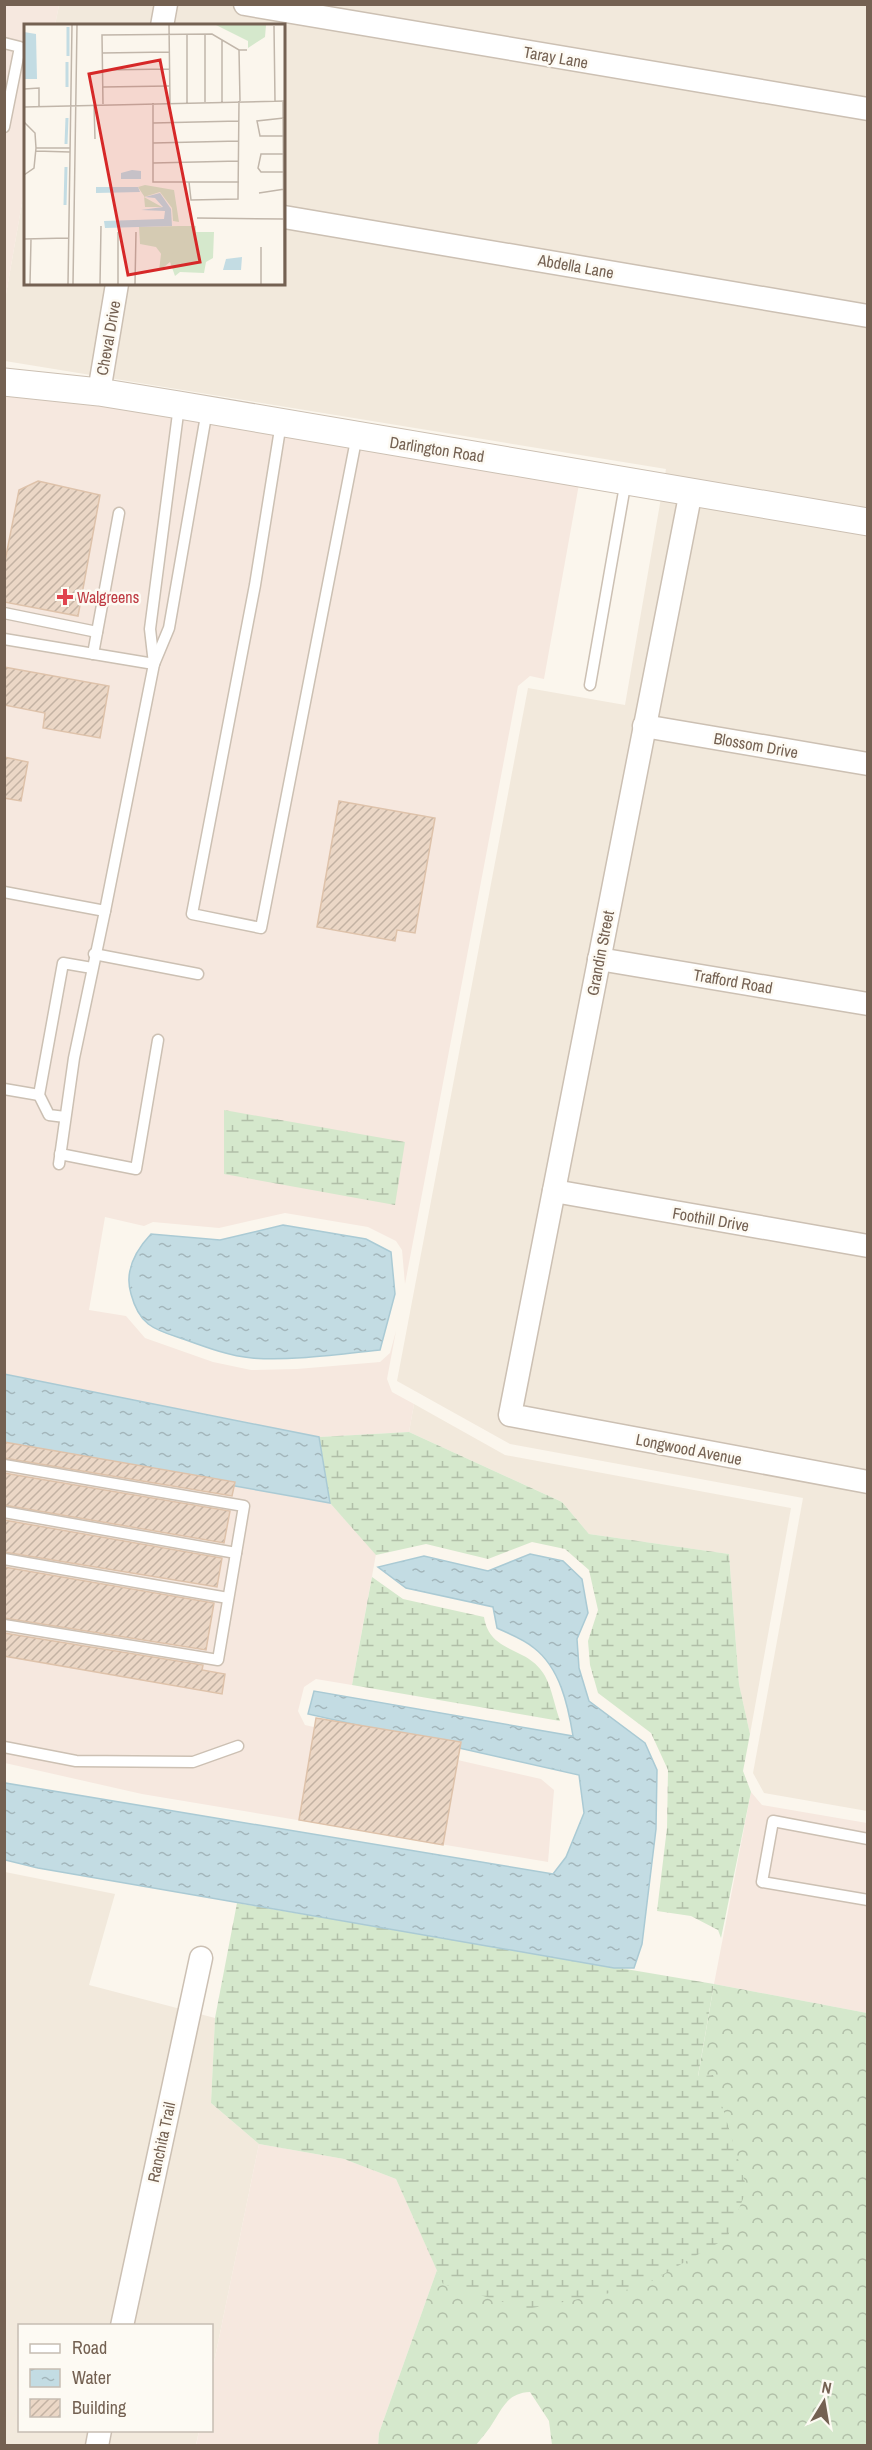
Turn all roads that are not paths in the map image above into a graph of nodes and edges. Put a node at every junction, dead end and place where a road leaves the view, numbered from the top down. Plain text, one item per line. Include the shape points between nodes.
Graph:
1 (166, 4) edge
2 (245, 4) edge
3 (162, 24) edge
4 (4, 44) edge
5 (867, 109) edge
6 (4, 127) edge
7 (285, 217) edge
8 (117, 285) edge
9 (867, 316) edge
10 (4, 382) edge
11 (99, 392) junction
12 (179, 405) junction
13 (207, 410) junction
14 (281, 423) junction
15 (357, 435) junction
16 (626, 480) junction
17 (690, 491) junction
18 (119, 513) dead end
19 (867, 522) edge
20 (4, 613) edge
21 (97, 632) junction
22 (4, 639) edge
23 (93, 654) junction
24 (154, 664) junction
25 (590, 686) dead end
26 (645, 726) junction
27 (867, 764) edge
28 (4, 892) edge
29 (105, 911) junction
30 (94, 954) junction
31 (599, 959) junction
32 (92, 968) junction
33 (198, 974) dead end
34 (867, 1004) edge
35 (158, 1040) dead end
36 (4, 1089) edge
37 (39, 1095) junction
38 (65, 1117) junction
39 (554, 1191) junction
40 (867, 1246) edge
41 (510, 1415) joint
42 (4, 1465) edge
43 (867, 1482) edge
44 (4, 1512) edge
45 (236, 1552) junction
46 (4, 1559) edge
47 (228, 1598) junction
48 (4, 1625) edge
49 (238, 1746) dead end
50 (4, 1747) edge
51 (867, 1839) edge
52 (867, 1900) edge
53 (201, 1958) dead end
54 (122, 2324) edge

1 - 3 street
2 - 5 street, Taray Lane
4 - 6 lane via 20,47
7 - 9 street, Abdella Lane
8 - 11 street, Cheval Drive
10 - 11 street, Darlington Road
11 - 12 street, Darlington Road
12 - 13 street, Darlington Road
12 - 24 lane via 150,629
13 - 14 street, Darlington Road
13 - 24 lane via 170,628
14 - 15 street, Darlington Road
14 - 15 lane via 255,585 192,914 261,928
15 - 16 street, Darlington Road
16 - 17 street, Darlington Road
16 - 25 lane
17 - 19 street, Darlington Road
17 - 26 street, Grandin Street
18 - 21 lane
20 - 21 lane
21 - 23 lane
22 - 23 lane
23 - 24 lane
24 - 29 lane
26 - 27 street, Blossom Drive
26 - 31 street, Grandin Street
28 - 29 lane
29 - 30 lane
30 - 32 lane
30 - 33 lane
31 - 34 street, Trafford Road
31 - 39 street, Grandin Street
32 - 37 lane via 63,963
32 - 38 lane
35 - 38 lane via 136,1169 59,1159
36 - 37 lane
37 - 38 lane via 49,1115
39 - 40 street, Foothill Drive
39 - 41 street, Grandin Street
41 - 43 street, Longwood Avenue
42 - 45 lane via 244,1506
44 - 45 lane
45 - 47 lane
46 - 47 lane
47 - 48 lane via 218,1660
49 - 50 lane via 193,1762 76,1761
51 - 52 lane via 773,1821 762,1882
53 - 54 street, Ranchita Trail

